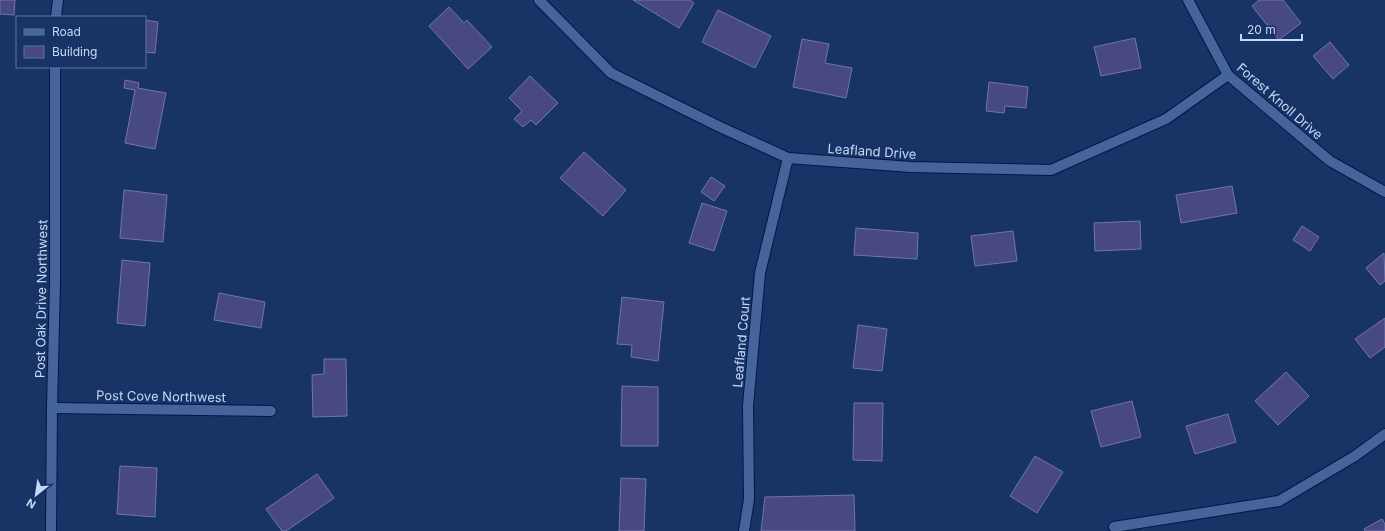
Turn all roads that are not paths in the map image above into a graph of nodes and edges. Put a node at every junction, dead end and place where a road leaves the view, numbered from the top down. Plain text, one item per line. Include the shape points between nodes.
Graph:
1 (58, 0) edge
2 (539, 0) edge
3 (1188, 0) edge
4 (56, 16) edge
5 (54, 68) edge
6 (1228, 75) junction
7 (788, 158) junction
8 (1385, 192) edge
9 (52, 408) junction
10 (271, 411) dead end
11 (1385, 434) edge
12 (1114, 527) dead end
13 (51, 531) edge
14 (744, 531) edge

1 - 4 street
2 - 7 street, Leafland Drive via 611,72
3 - 6 street, Forest Knoll Drive
5 - 9 street, Post Oak Drive Northwest via 55,282
6 - 7 street, Leafland Drive via 1166,119 1051,170 910,167
6 - 8 street, Forest Knoll Drive via 1330,161
7 - 14 street, Leafland Court via 760,273 748,406 749,499
9 - 10 street, Post Cove Northwest
9 - 13 street, Post Oak Drive Northwest
11 - 12 street via 1355,456 1280,501

